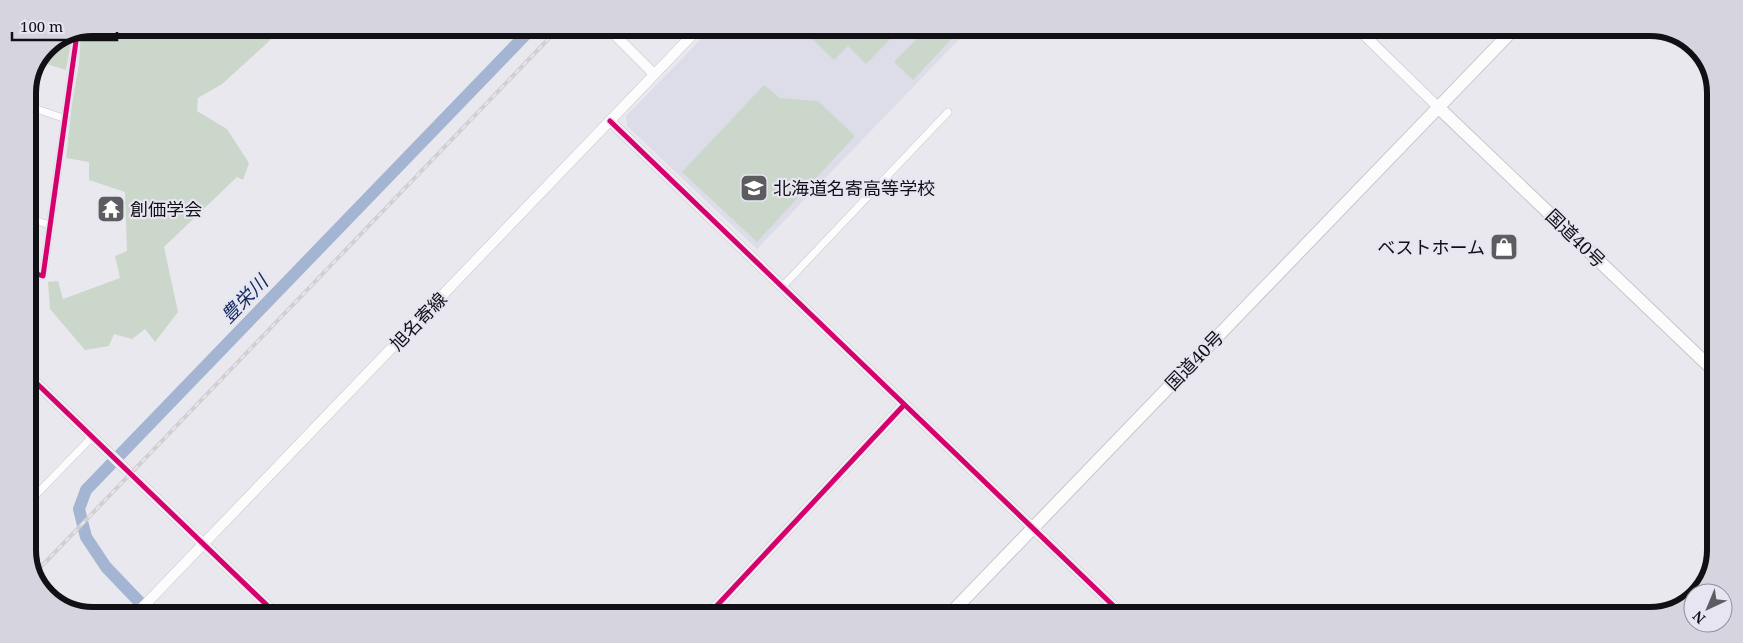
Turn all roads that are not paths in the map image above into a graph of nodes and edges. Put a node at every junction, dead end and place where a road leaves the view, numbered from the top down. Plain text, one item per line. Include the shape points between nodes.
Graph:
1 (616, 36) edge
2 (691, 36) edge
3 (1365, 36) edge
4 (1506, 36) edge
5 (76, 39) edge
6 (654, 74) junction
7 (1438, 107) junction
8 (36, 109) edge
9 (948, 112) dead end
10 (66, 119) junction
11 (610, 121) junction
12 (36, 221) edge
13 (50, 225) junction
14 (36, 274) edge
15 (782, 287) junction
16 (1707, 363) edge
17 (36, 383) edge
18 (904, 405) junction
19 (92, 437) junction
20 (36, 495) edge
21 (1033, 528) junction
22 (203, 544) junction
23 (143, 607) edge
24 (270, 607) edge
25 (716, 607) edge
26 (957, 607) edge
27 (1115, 607) edge

1 - 6 street
2 - 6 street, 旭名寄線
3 - 7 street
4 - 7 highway, 国道40号
5 - 10 street
6 - 11 street, 旭名寄線
7 - 16 highway, 国道40号
7 - 21 highway, 国道40号
8 - 10 street
9 - 15 street
10 - 13 street
11 - 15 street
11 - 22 street, 旭名寄線
12 - 13 street
13 - 14 street via 43,276
15 - 18 street
17 - 19 street
18 - 21 street
18 - 25 street
19 - 20 street
19 - 22 street
21 - 26 highway, 国道40号
21 - 27 street
22 - 23 street, 旭名寄線
22 - 24 street

